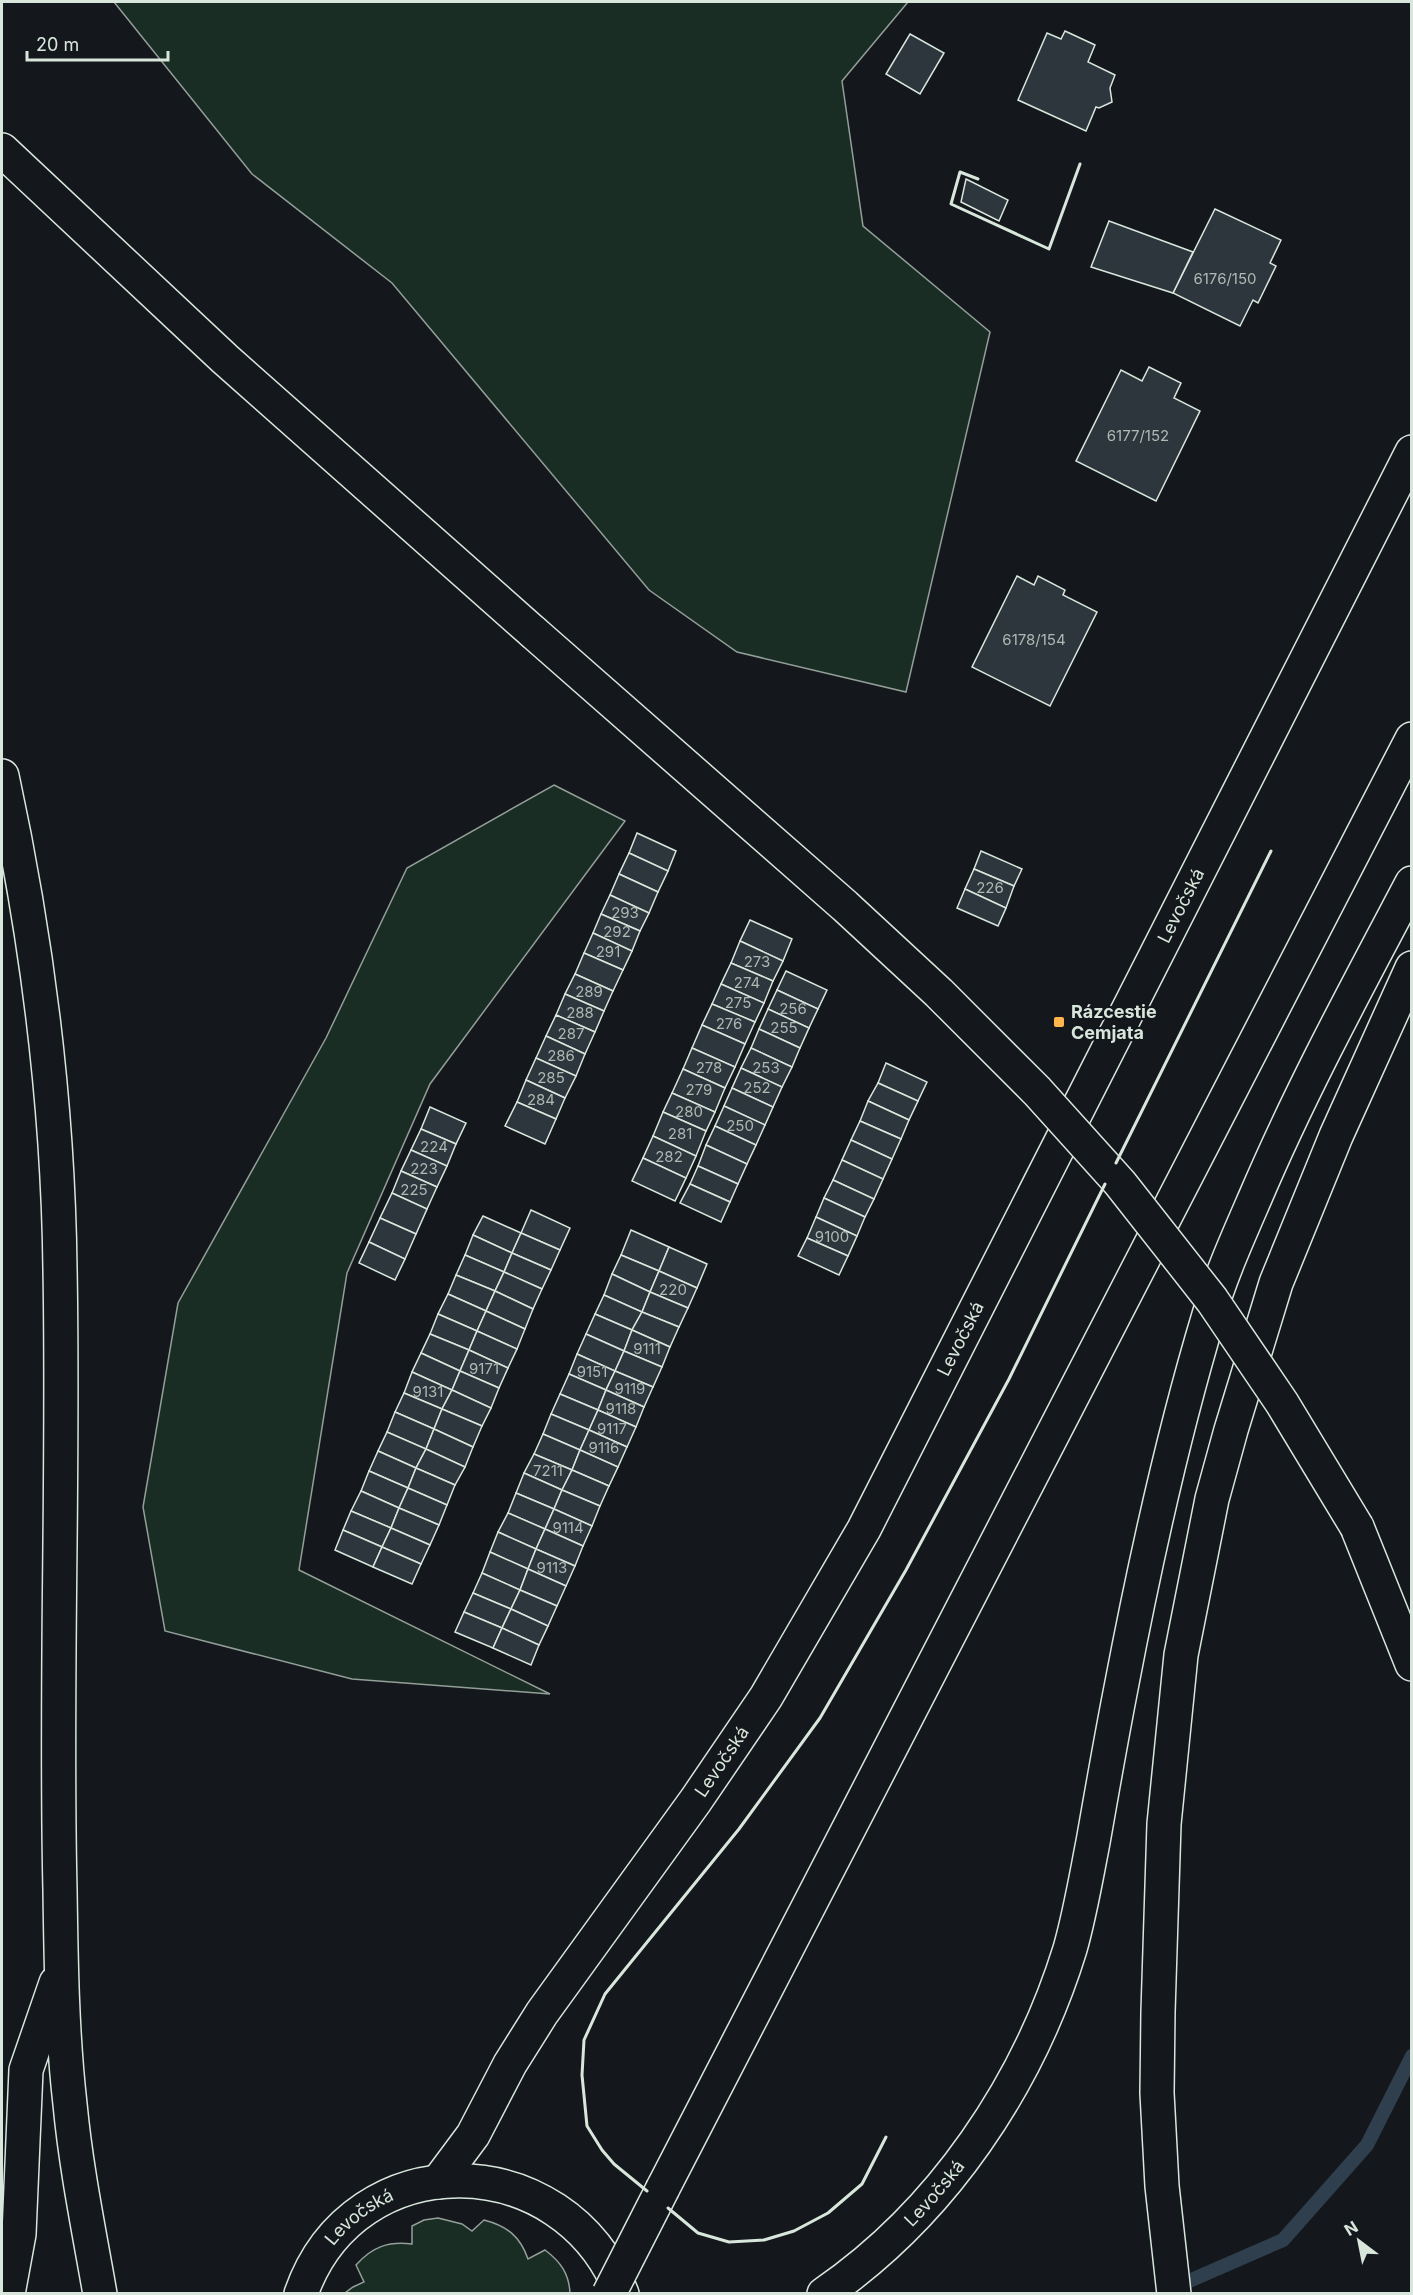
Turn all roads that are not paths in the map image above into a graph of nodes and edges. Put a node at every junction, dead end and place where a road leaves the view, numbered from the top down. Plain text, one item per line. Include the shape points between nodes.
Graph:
1 (2, 150) edge
2 (1412, 452) edge
3 (1412, 739) edge
4 (2, 776) edge
5 (1412, 883) edge
6 (1412, 968) edge
7 (1357, 1527) junction
8 (1412, 1600) edge
9 (1412, 1664) edge
10 (62, 1967) junction
11 (438, 2182) junction
12 (298, 2290) edge
13 (8, 2294) edge
14 (100, 2294) edge
15 (609, 2294) edge
16 (622, 2294) edge
17 (825, 2294) edge
18 (1174, 2294) edge

1 - 7 main road, bridge via 225,359 845,906 1037,1091 1120,1183 1212,1300 1282,1403
2 - 11 main road, Levočská via 864,1529 766,1696 542,2013 473,2135
3 - 15 main road, bridge
4 - 10 main road via 20,858 42,1007 54,1132 60,1268 58,1711
5 - 17 main road, Levočská via 1280,1139 1211,1309 1161,1491 1083,1898 1070,1948 1032,2049 996,2113 916,2215 871,2259
6 - 18 main road via 1336,1136 1276,1283 1210,1510 1181,1656 1164,1824 1157,2093
7 - 8 main road
7 - 9 main road
10 - 13 main road via 26,2070 19,2234
10 - 14 main road via 70,2104
11 - 12 main road, Levočská via 414,2187 368,2208 331,2240
11 - 16 main road, Levočská via 492,2182 544,2201 567,2215 604,2255

